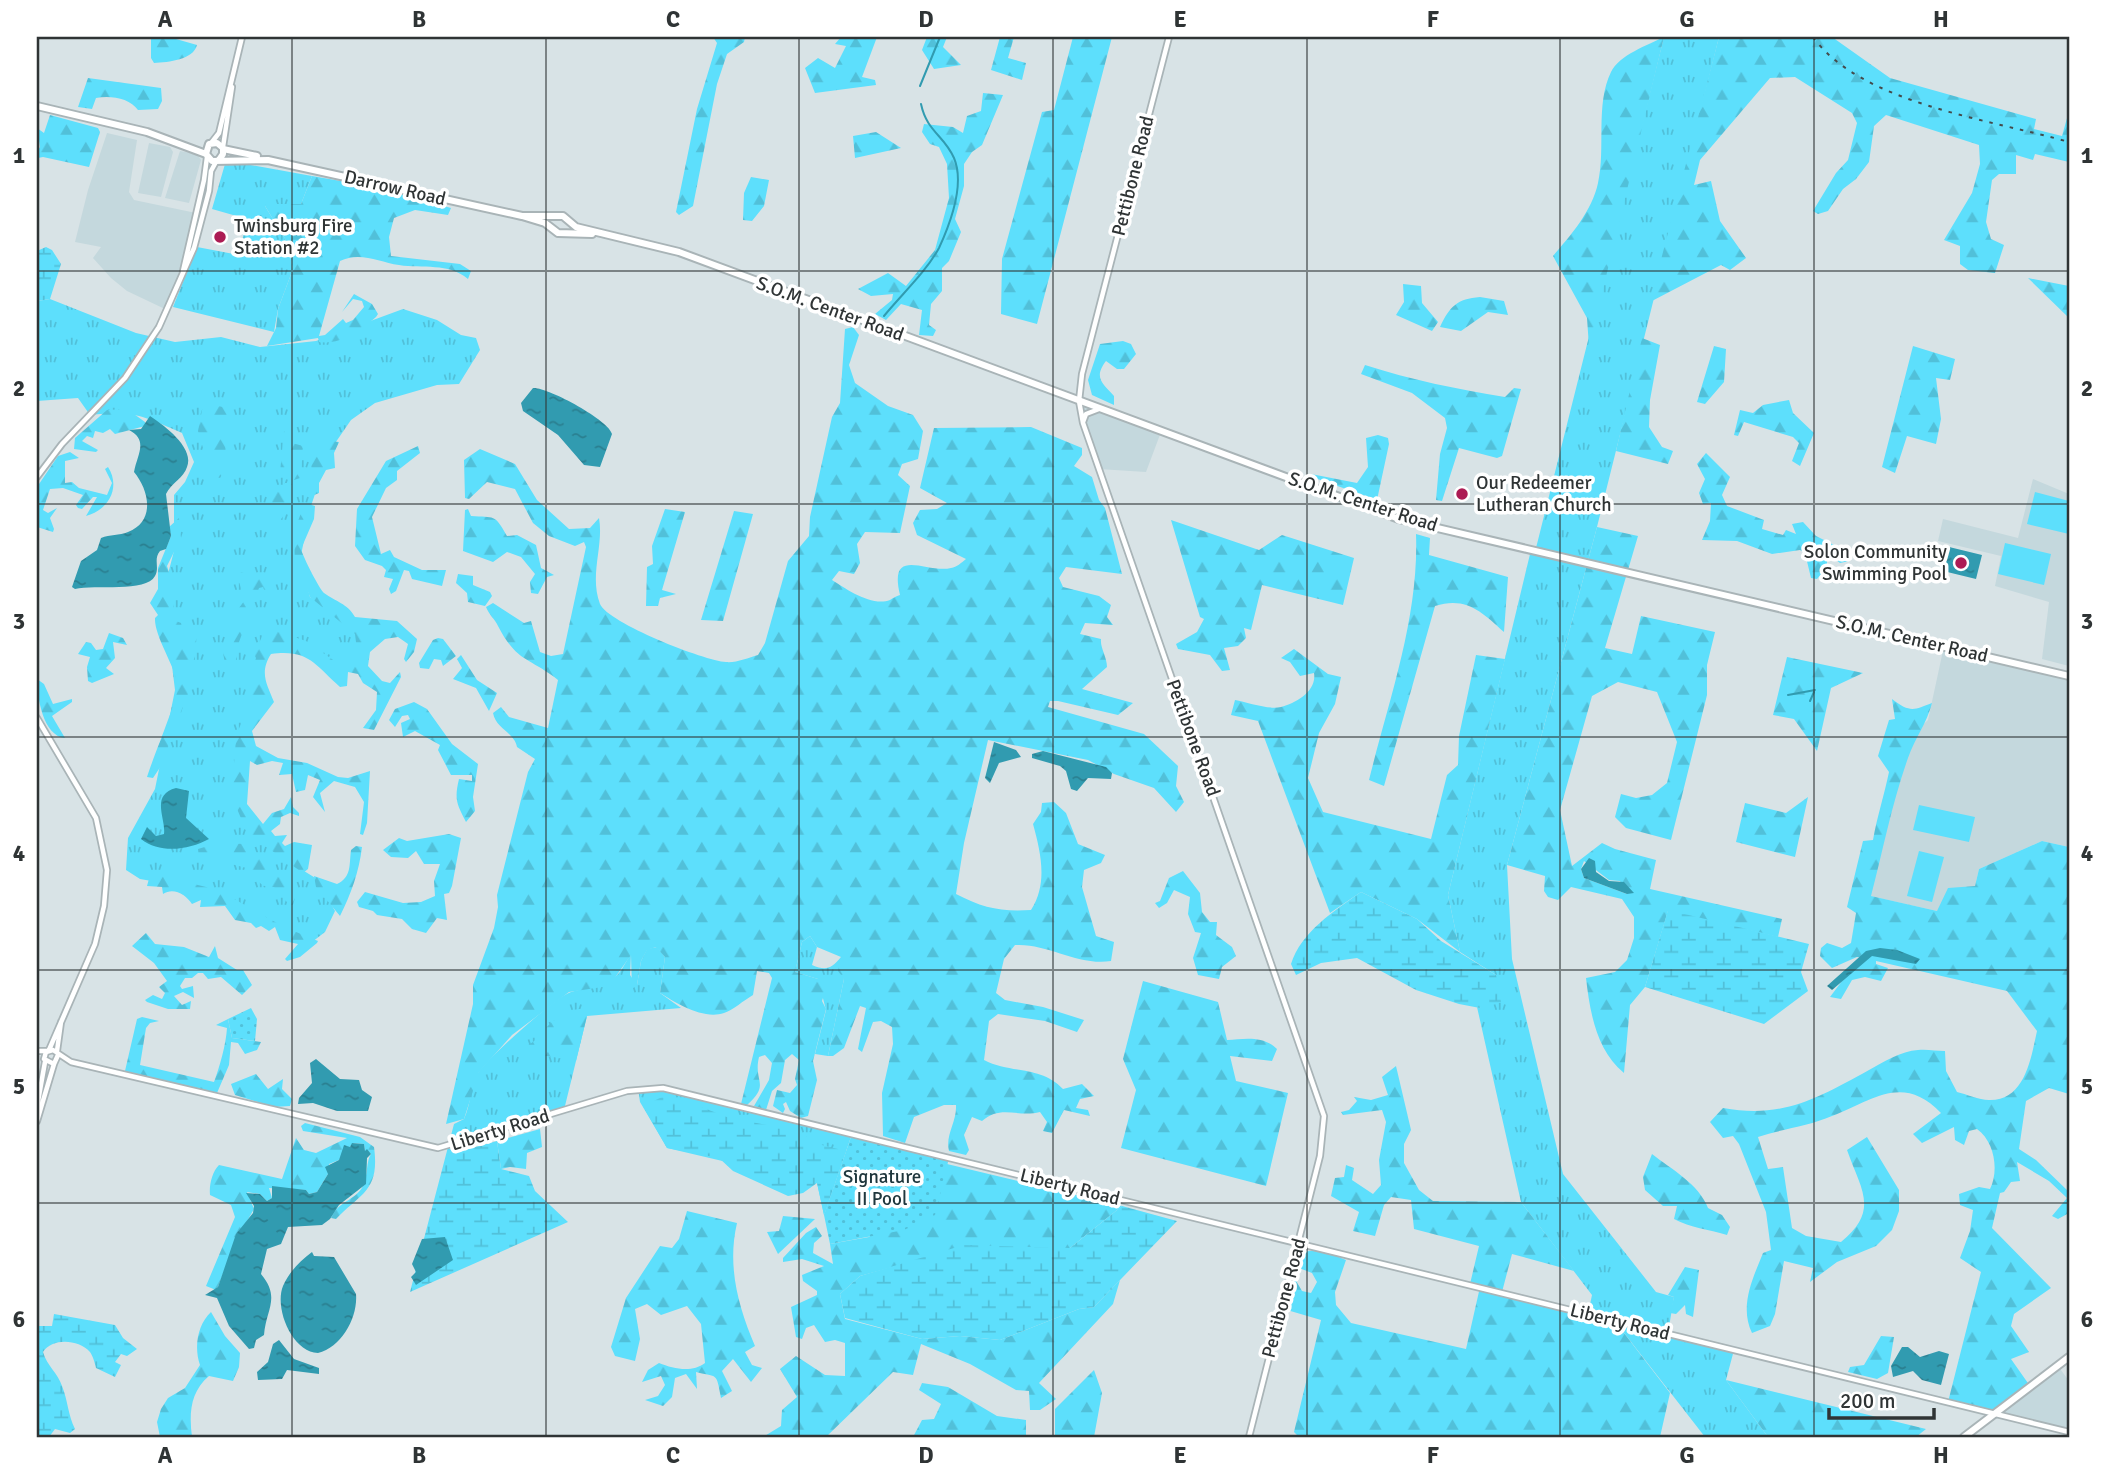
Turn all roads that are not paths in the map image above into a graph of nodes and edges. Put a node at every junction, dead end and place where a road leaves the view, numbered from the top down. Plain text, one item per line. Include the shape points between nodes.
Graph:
1 (242, 37) edge
2 (1169, 37) edge
3 (234, 69) junction
4 (37, 106) edge
5 (168, 139) junction
6 (210, 144) junction
7 (223, 148) junction
8 (206, 155) junction
9 (218, 160) junction
10 (268, 160) junction
11 (522, 216) junction
12 (556, 217) junction
13 (569, 222) junction
14 (552, 227) junction
15 (564, 232) junction
16 (598, 233) junction
17 (679, 252) joint
18 (177, 289) junction
19 (1079, 401) junction
20 (1100, 409) junction
21 (1083, 423) junction
22 (37, 477) edge
23 (2069, 676) edge
24 (37, 718) edge
25 (61, 1021) junction
26 (48, 1051) junction
27 (37, 1053) edge
28 (57, 1054) junction
29 (45, 1060) junction
30 (71, 1062) junction
31 (54, 1063) junction
32 (37, 1107) edge
33 (37, 1121) edge
34 (1298, 1242) junction
35 (2069, 1357) edge
36 (1994, 1414) junction
37 (2069, 1432) edge
38 (1249, 1437) edge
39 (1964, 1437) edge

1 - 3 street
2 - 19 street, Pettibone Road via 1082,374
3 - 6 street via 219,133
3 - 7 street
4 - 5 main road
5 - 6 main road
5 - 8 main road
6 - 7 main road, Darrow Road
6 - 8 main road
7 - 9 main road
7 - 10 main road, Darrow Road
8 - 9 main road, Darrow Road
8 - 18 street via 198,209
9 - 10 main road, Darrow Road
9 - 18 street
10 - 11 main road, Darrow Road
11 - 12 main road, Darrow Road
11 - 14 main road, Darrow Road
12 - 13 main road, Darrow Road
12 - 14 main road
13 - 15 main road
13 - 16 main road, Darrow Road
14 - 15 main road, Darrow Road
15 - 16 main road, Darrow Road
16 - 17 main road, Darrow Road
17 - 19 main road, S.O.M. Center Road
18 - 22 street via 139,360
19 - 20 main road, S.O.M. Center Road
19 - 21 street, Pettibone Road
20 - 21 street via 1086,414
20 - 23 main road, S.O.M. Center Road via 1399,519
21 - 34 street, Pettibone Road via 1323,1110 1323,1143
24 - 25 street via 89,804 106,864 98,932
25 - 26 street
25 - 28 street
26 - 27 street
26 - 28 street, Liberty Road
26 - 29 street
27 - 29 street
28 - 30 street, Liberty Road
28 - 31 street
29 - 31 street, Liberty Road
29 - 32 street
30 - 31 street, Liberty Road
30 - 34 street, Liberty Road via 432,1148 448,1147 627,1091 658,1087
31 - 33 street
34 - 36 street, Liberty Road
34 - 38 street, Pettibone Road
35 - 36 main road
36 - 37 street, Liberty Road
36 - 39 main road

